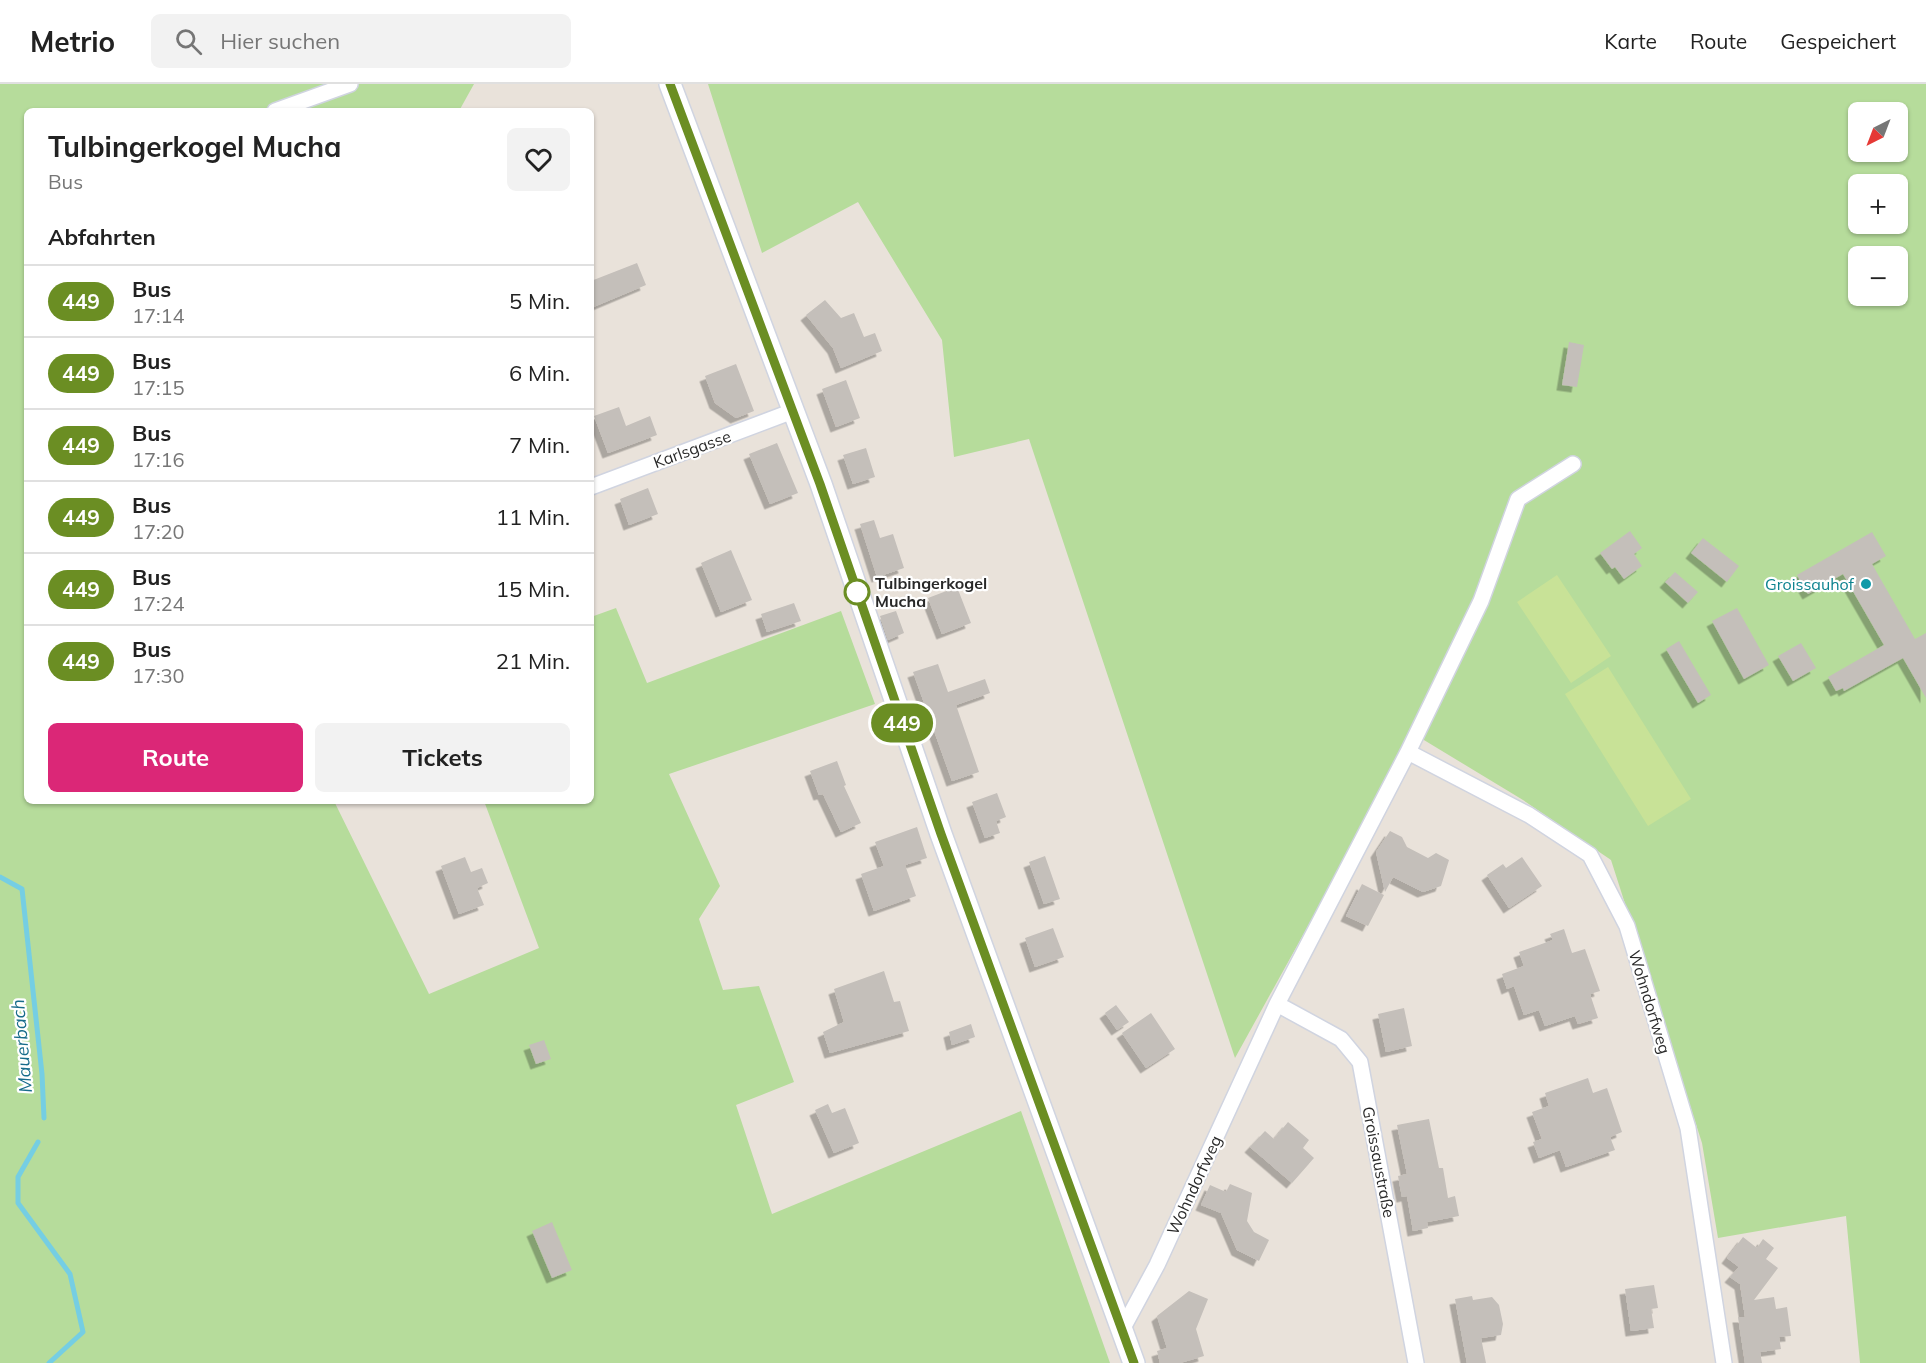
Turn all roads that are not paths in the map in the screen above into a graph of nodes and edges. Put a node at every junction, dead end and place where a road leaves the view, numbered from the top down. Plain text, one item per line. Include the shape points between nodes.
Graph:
1 (350, 84) edge
2 (669, 84) edge
3 (283, 108) edge
4 (793, 411) junction
5 (1574, 464) dead end
6 (594, 486) edge
7 (1408, 752) junction
8 (1277, 1004) junction
9 (1123, 1328) junction
10 (1134, 1363) edge
11 (1416, 1363) edge
12 (1724, 1363) edge

1 - 3 street
2 - 4 street
4 - 6 street, Karlsgasse
4 - 9 street via 945,844
5 - 7 street, Wohndorfweg via 1518,499 1481,601
7 - 8 street, Wohndorfweg
7 - 12 street, Wohndorfweg via 1529,815 1590,855 1627,926 1688,1128
8 - 9 street, Wohndorfweg via 1157,1266
8 - 11 street, Groissaustraße via 1341,1040 1360,1062
9 - 10 street

